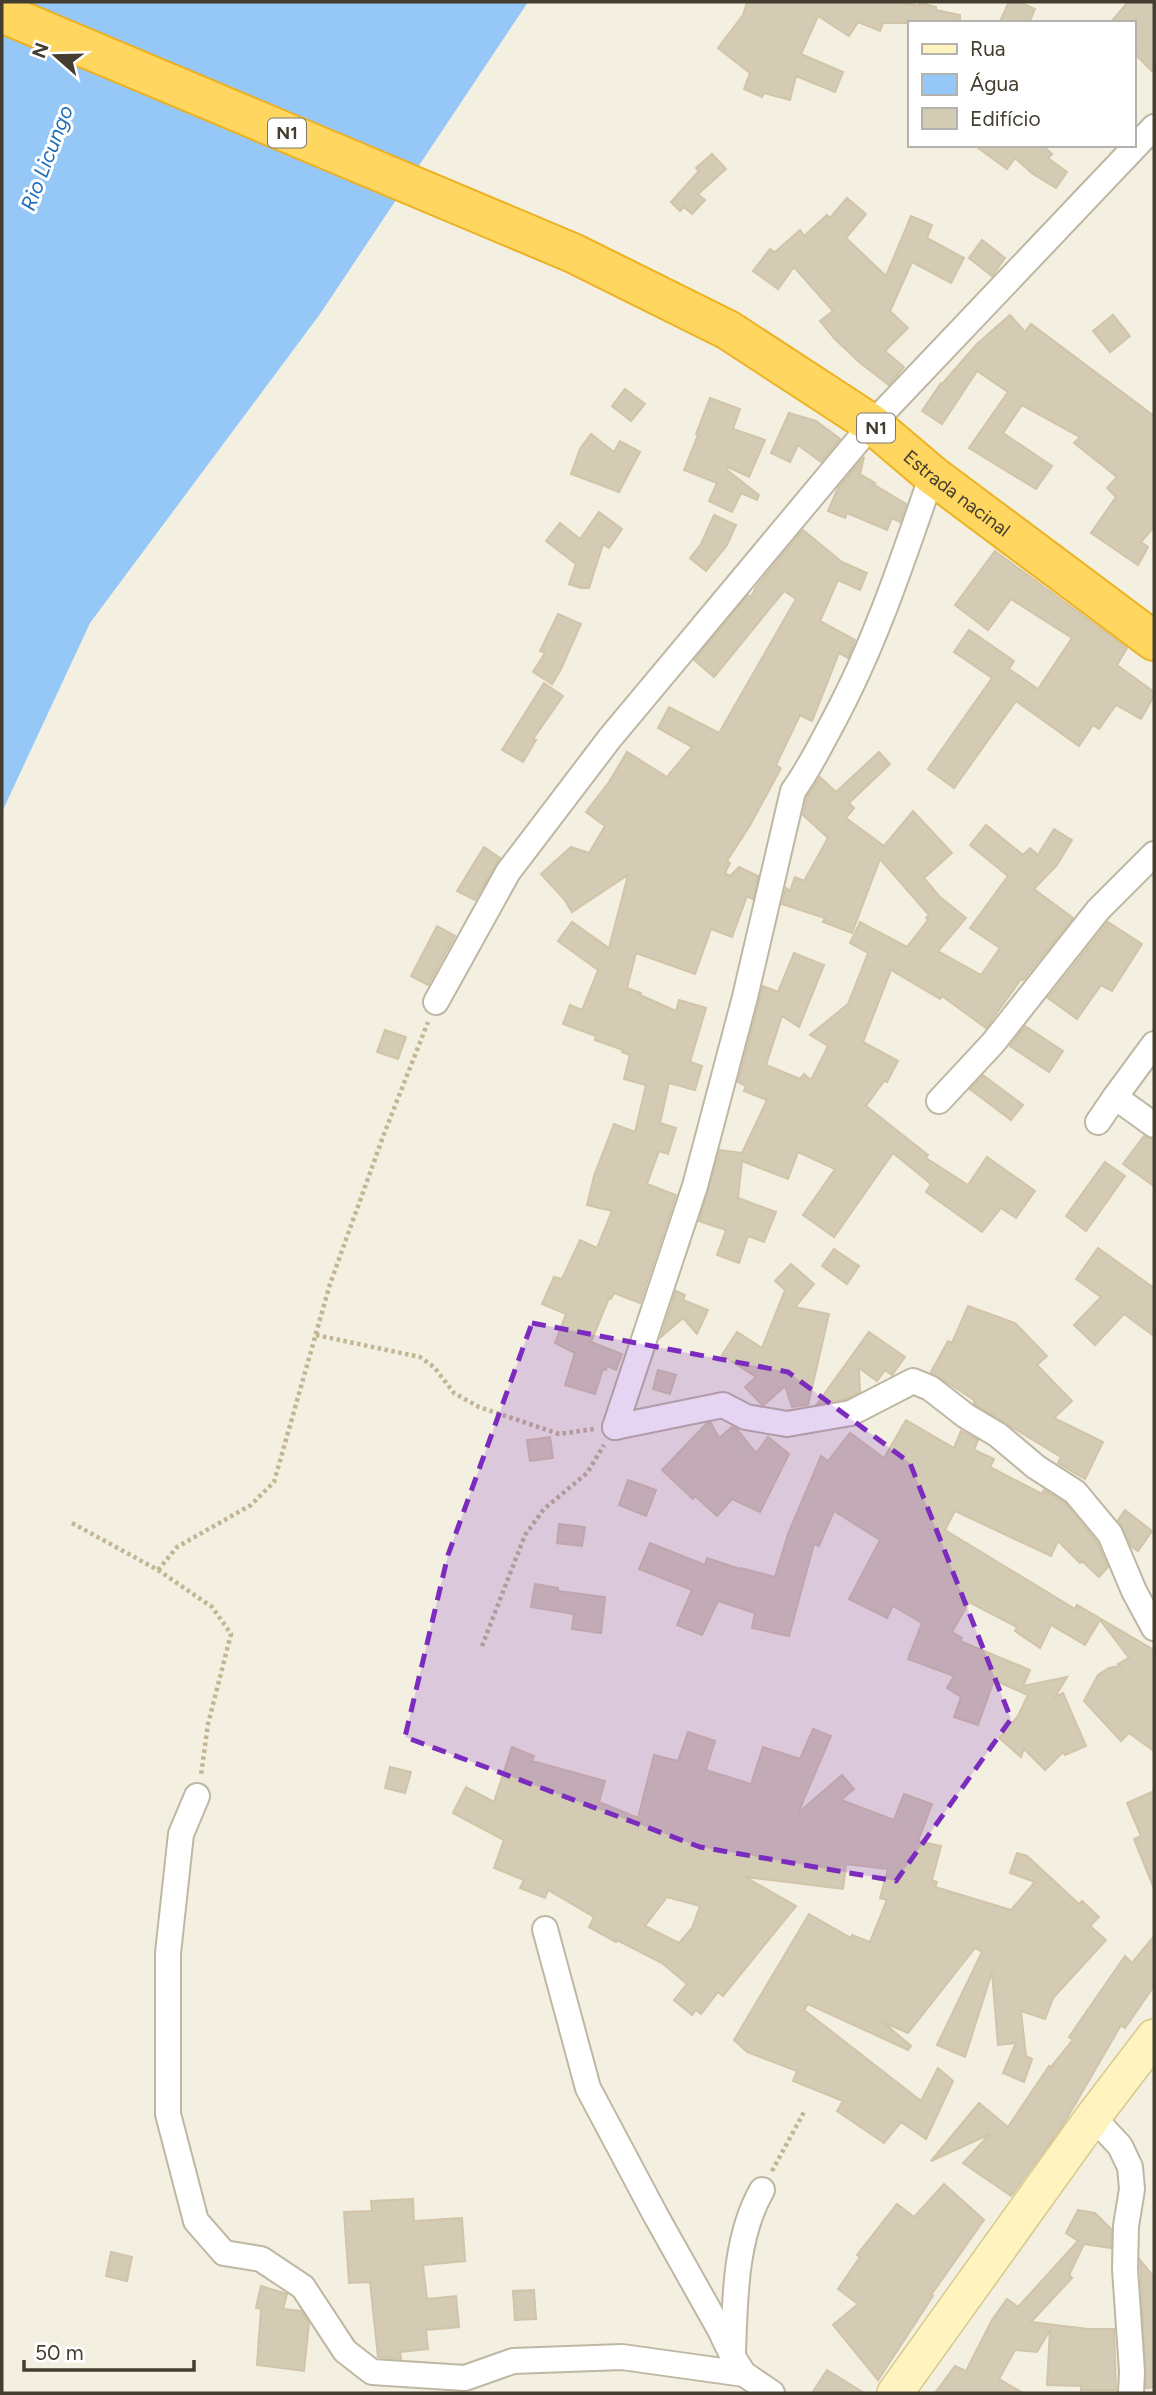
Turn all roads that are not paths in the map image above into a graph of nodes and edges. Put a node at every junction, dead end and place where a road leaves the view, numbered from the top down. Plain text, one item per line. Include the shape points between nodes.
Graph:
1 (2, 13) edge
2 (1154, 127) edge
3 (872, 425) junction
4 (932, 475) junction
5 (1154, 640) edge
6 (1154, 854) edge
7 (436, 1002) road end
8 (1154, 1044) edge
9 (1115, 1097) junction
10 (939, 1101) dead end
11 (1098, 1122) dead end
12 (1154, 1125) edge
13 (1154, 1628) edge
14 (197, 1796) road end
15 (545, 1929) dead end
16 (1154, 2037) edge
17 (1093, 2117) junction
18 (762, 2190) road end
19 (738, 2365) junction
20 (465, 2378) junction
21 (904, 2389) edge
22 (425, 2393) edge
23 (772, 2393) edge
24 (1131, 2393) edge

1 - 3 highway, Estrada nacinal / N1 via 573,253 728,330
2 - 3 street
3 - 4 highway, Estrada nacinal / N1
3 - 7 street via 610,738 508,872
4 - 5 highway, Estrada nacinal / N1
4 - 13 street via 869,648 845,702 793,791 695,1186 615,1426 723,1405 746,1417 788,1424 852,1413 913,1381 930,1388 1075,1492 1110,1534
6 - 10 street via 1098,910 993,1044
8 - 9 street
9 - 11 street
9 - 12 street
14 - 20 street via 181,1834 168,1953 168,2114 196,2221 224,2253 261,2259 303,2287 345,2351 372,2372
15 - 19 street via 588,2088
16 - 17 main road
17 - 21 main road
17 - 24 street via 1120,2146 1130,2166 1125,2269
18 - 19 street via 750,2210 742,2245 735,2308
19 - 20 street via 622,2357 513,2361
19 - 23 street
20 - 22 street

